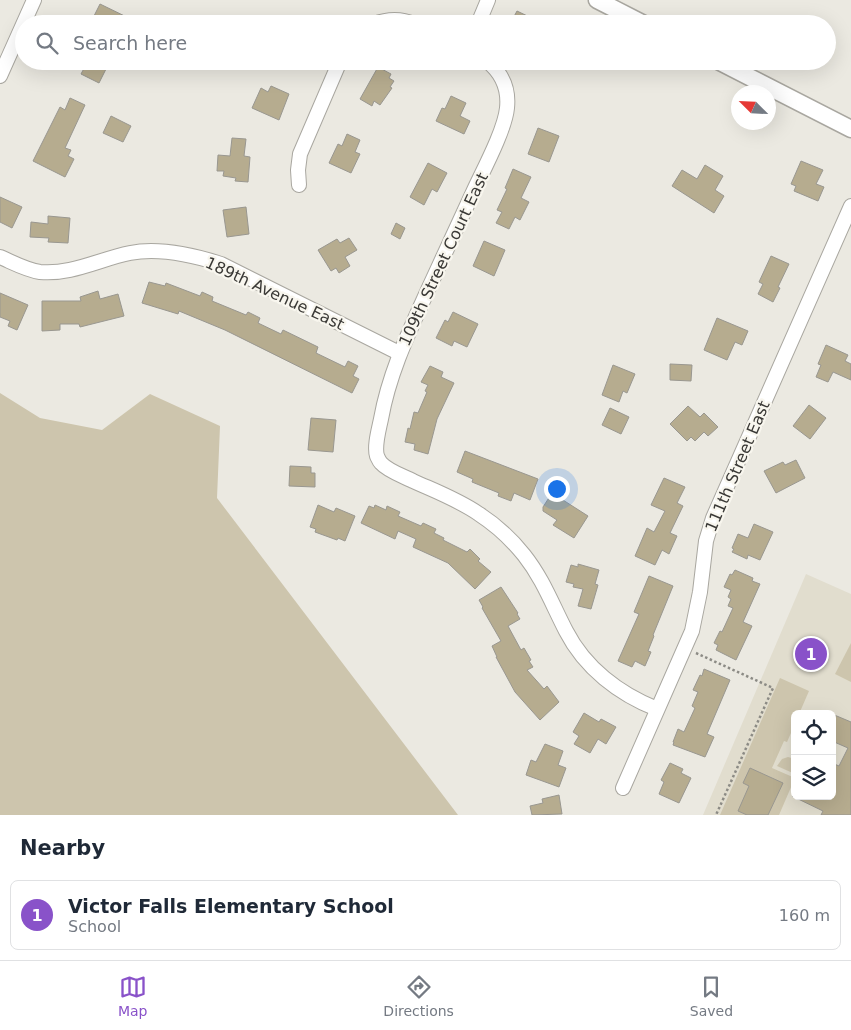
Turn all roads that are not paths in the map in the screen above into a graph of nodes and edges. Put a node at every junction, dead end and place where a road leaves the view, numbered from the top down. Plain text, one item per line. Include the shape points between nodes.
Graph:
1 (34, 0) edge
2 (488, 0) edge
3 (597, 0) edge
4 (27, 15) edge
5 (482, 15) edge
6 (626, 15) edge
7 (15, 42) edge
8 (336, 70) edge
9 (496, 70) edge
10 (736, 70) edge
11 (0, 76) edge
12 (851, 129) edge
13 (299, 185) dead end
14 (851, 206) edge
15 (0, 257) edge
16 (399, 353) junction
17 (657, 709) junction
18 (623, 788) dead end

1 - 4 street
2 - 5 street
3 - 6 street
7 - 11 street
8 - 13 street via 300,154
9 - 16 street, 109th Street Court East via 508,96 506,118
10 - 12 street
14 - 17 street, 111th Street East via 713,518 692,631
15 - 16 street, 189th Avenue East via 39,272 57,272 131,253 197,256 221,264
16 - 17 street, 109th Street Court East via 378,434 376,452 381,463 457,501 499,529 533,567 545,585 566,632 594,669 628,696
17 - 18 street, 111th Street East

